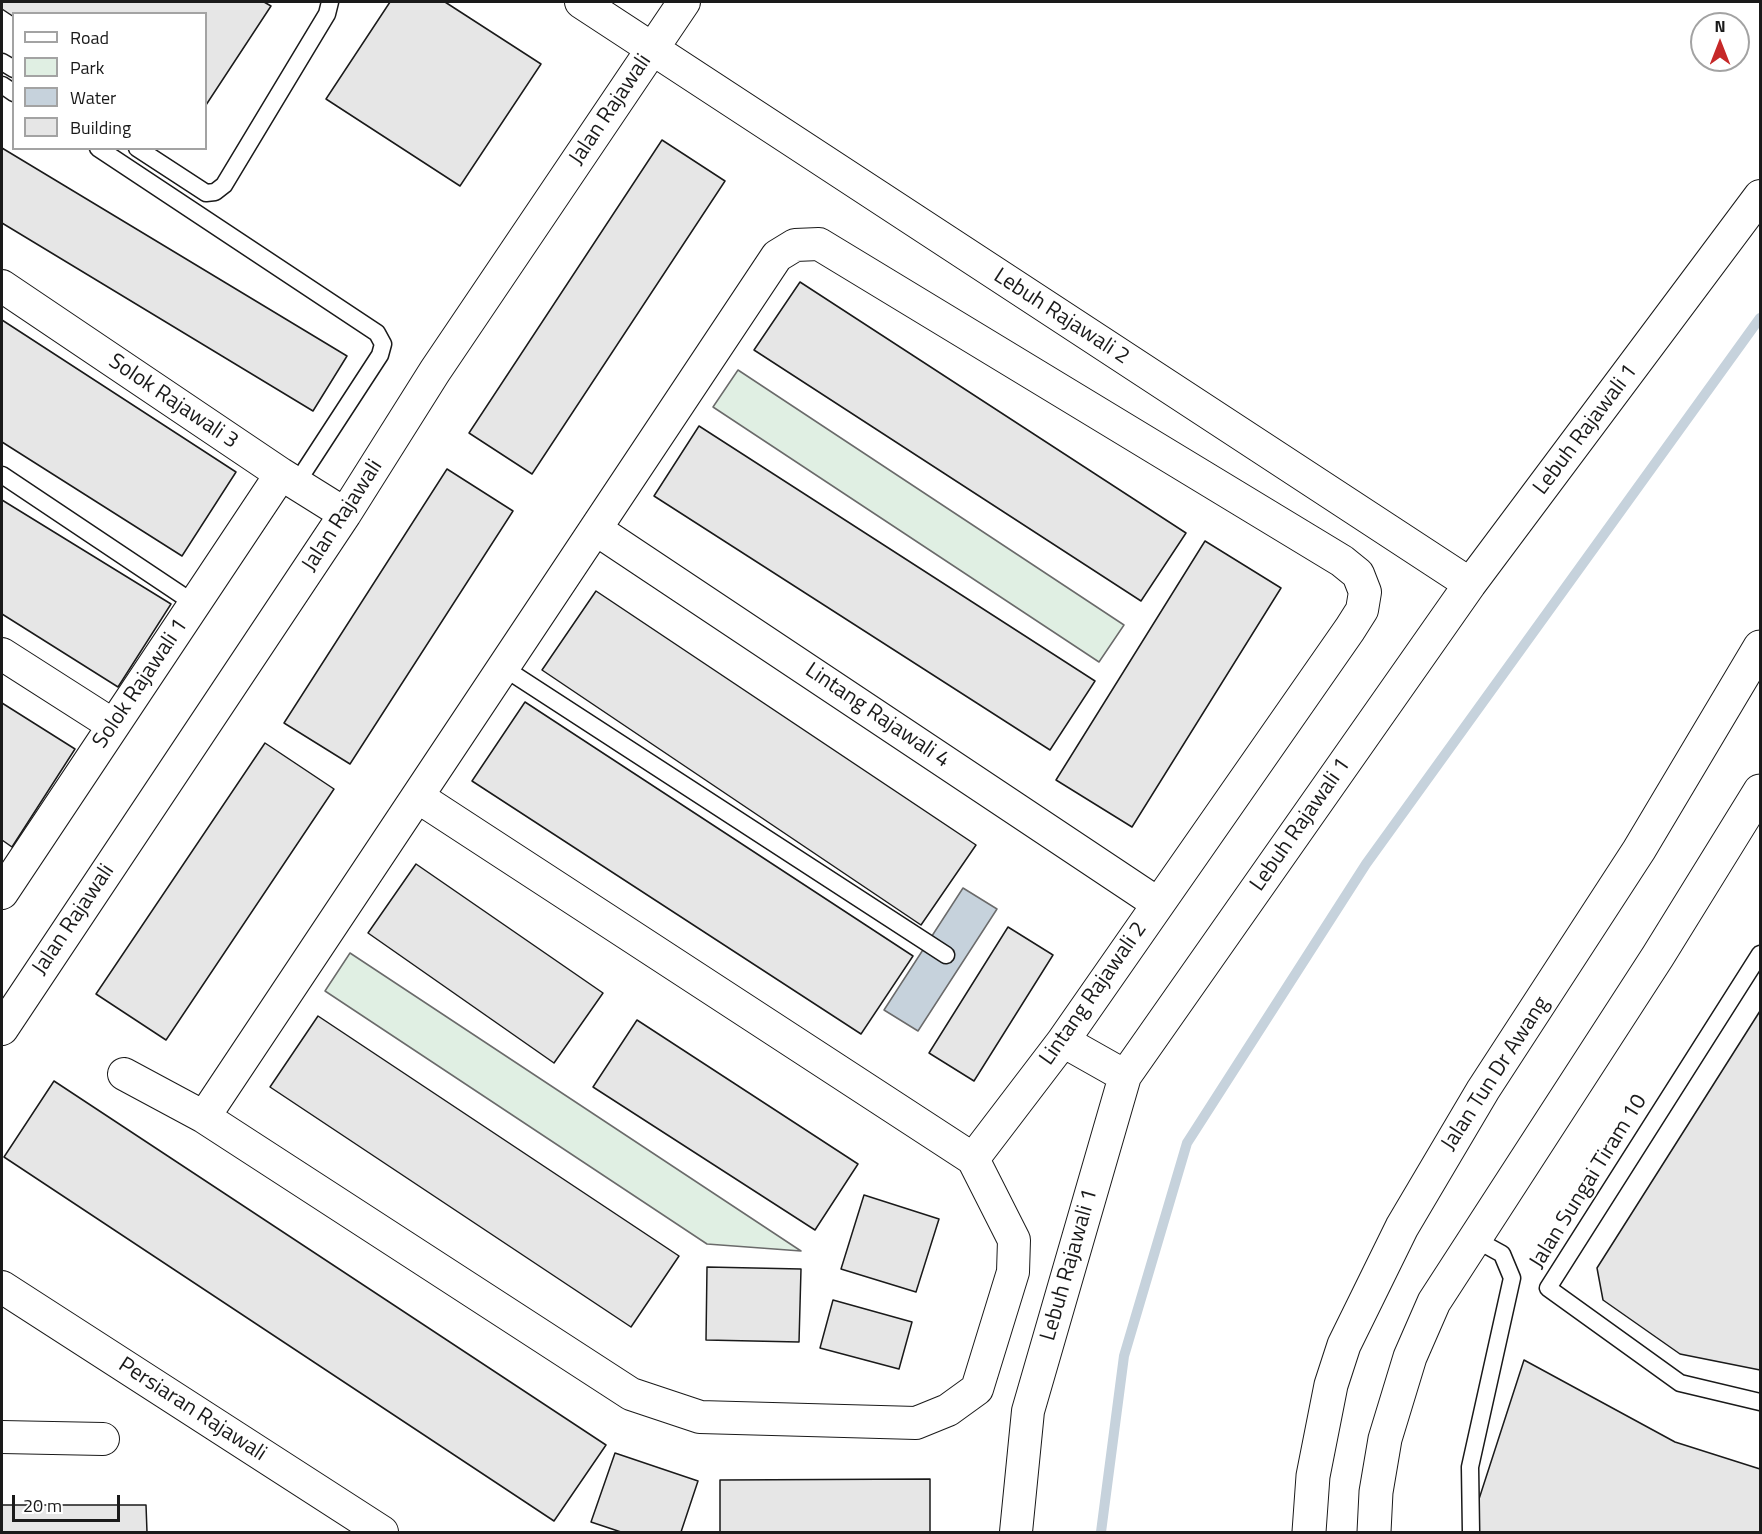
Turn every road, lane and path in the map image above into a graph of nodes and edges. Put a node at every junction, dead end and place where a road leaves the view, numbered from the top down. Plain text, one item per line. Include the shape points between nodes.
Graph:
1 (330, 2) edge
2 (581, 2) edge
3 (684, 2) edge
4 (652, 50) junction
5 (102, 150) edge
6 (140, 150) edge
7 (1761, 196) edge
8 (2, 286) edge
9 (2, 475) edge
10 (289, 479) junction
11 (345, 514) junction
12 (597, 530) junction
13 (1470, 584) junction
14 (195, 604) junction
15 (1761, 647) edge
16 (2, 654) edge
17 (504, 668) junction
18 (113, 726) junction
19 (418, 797) junction
20 (1758, 800) edge
21 (7, 875) edge
22 (1157, 903) junction
23 (1761, 954) edge
24 (946, 955) dead end
25 (2, 1029) edge
26 (1063, 1041) junction
27 (124, 1074) dead end
28 (1125, 1076) junction
29 (204, 1117) junction
30 (973, 1159) junction
31 (1473, 1238) junction
32 (2, 1287) edge
33 (1761, 1402) edge
34 (2, 1437) edge
35 (103, 1439) dead end
36 (1308, 1532) edge
37 (382, 1533) edge
38 (1016, 1533) edge
39 (1374, 1533) edge
40 (1471, 1533) edge

1 - 6 lane via 327,14 224,186 206,193
2 - 4 street, Lebuh Rajawali 2
3 - 4 street, Jalan Rajawali
4 - 11 street, Jalan Rajawali via 435,371
4 - 13 street, Lebuh Rajawali 2
5 - 10 lane via 377,333 382,344 376,361
7 - 13 street, Lebuh Rajawali 1
8 - 10 street, Solok Rajawali 3
9 - 14 lane
10 - 11 street, Solok Rajawali 3
10 - 14 street, Solok Rajawali 1
11 - 25 street, Jalan Rajawali
12 - 17 street
12 - 22 street, Lintang Rajawali 4
12 - 22 street, Lintang Rajawali 2 via 777,256 795,245 819,244 1342,561 1358,574 1365,592 1362,610
13 - 28 street, Lebuh Rajawali 1
14 - 18 street, Solok Rajawali 1
15 - 36 main road, Jalan Tun Dr Awang via 1639,850 1483,1090 1402,1227 1344,1345 1331,1385 1313,1476
16 - 18 street
17 - 19 street
17 - 24 lane
18 - 21 street, Solok Rajawali 1
19 - 29 street
19 - 30 street
20 - 31 main road
22 - 26 street, Lintang Rajawali 2
23 - 33 lane, Jalan Sungai Tiram 10 via 1548,1288 1680,1383
26 - 28 street
26 - 30 street, Lintang Rajawali 2
27 - 29 street
28 - 38 street, Lebuh Rajawali 1 via 1028,1411
29 - 30 street via 631,1394 700,1417 916,1423 948,1410 977,1389 1013,1272 1014,1240
31 - 39 main road via 1434,1302 1410,1358 1385,1439
31 - 40 lane via 1502,1254 1512,1278 1470,1467
32 - 37 street, Persiaran Rajawali
34 - 35 street

